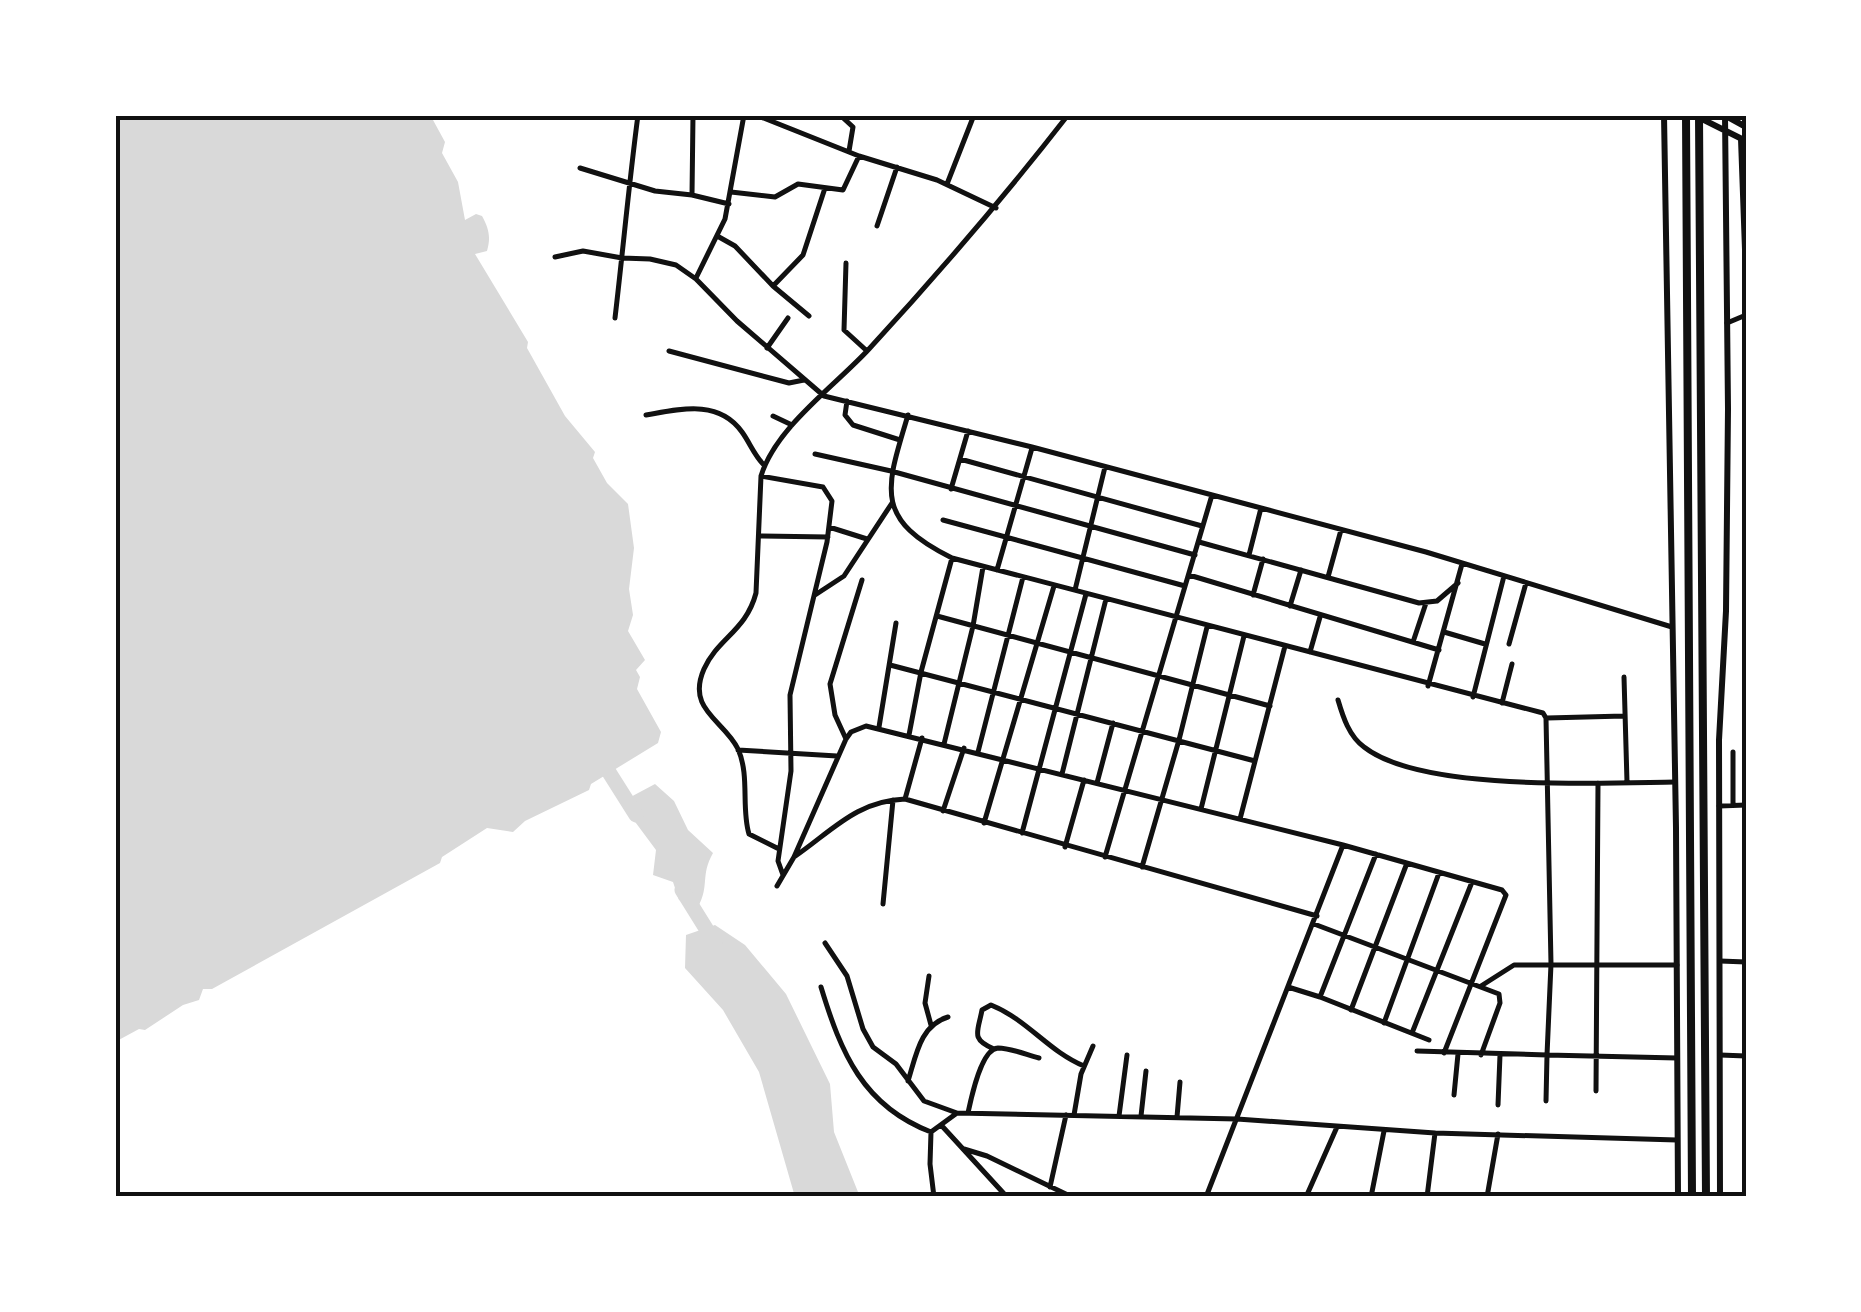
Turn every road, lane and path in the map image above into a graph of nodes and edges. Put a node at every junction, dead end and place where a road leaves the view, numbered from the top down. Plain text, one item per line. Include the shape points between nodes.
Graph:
1 (638, 115) edge
2 (692, 115) edge
3 (744, 115) edge
4 (757, 115) edge
5 (840, 115) edge
6 (974, 115) edge
7 (1068, 115) edge
8 (1664, 115) edge
9 (1686, 115) edge
10 (1697, 115) edge
11 (1725, 115) edge
12 (1746, 127) edge
13 (1725, 130) junction
14 (1743, 140) edge
15 (850, 151) junction
16 (859, 156) junction
17 (897, 167) junction
18 (580, 168) dead end
19 (629, 184) junction
20 (947, 184) junction
21 (825, 188) junction
22 (731, 192) junction
23 (692, 194) junction
24 (729, 204) junction
25 (996, 208) junction
26 (1725, 218) junction
27 (1744, 219) edge
28 (878, 226) dead end
29 (719, 237) junction
30 (555, 257) dead end
31 (622, 258) junction
32 (846, 263) dead end
33 (1746, 277) edge
34 (696, 279) junction
35 (773, 286) junction
36 (809, 316) dead end
37 (1746, 316) edge
38 (616, 318) dead end
39 (788, 318) dead end
40 (1727, 323) junction
41 (767, 348) junction
42 (669, 351) dead end
43 (867, 351) junction
44 (804, 380) junction
45 (824, 396) junction
46 (847, 401) junction
47 (908, 415) junction
48 (646, 416) dead end
49 (773, 416) dead end
50 (792, 425) junction
51 (968, 431) junction
52 (900, 440) junction
53 (1032, 447) junction
54 (816, 454) dead end
55 (960, 459) junction
56 (764, 465) junction
57 (1105, 466) junction
58 (891, 471) junction
59 (761, 476) junction
60 (1022, 478) junction
61 (951, 489) junction
62 (1212, 495) junction
63 (1098, 498) junction
64 (892, 502) junction
65 (1014, 507) junction
66 (1260, 508) junction
67 (943, 520) dead end
68 (1089, 526) junction
69 (1202, 526) junction
70 (829, 527) junction
71 (1341, 530) junction
72 (759, 536) junction
73 (1006, 536) junction
74 (828, 537) junction
75 (866, 538) junction
76 (1198, 542) junction
77 (1195, 555) junction
78 (1248, 555) junction
79 (952, 558) junction
80 (1081, 558) junction
81 (1263, 559) junction
82 (1462, 564) junction
83 (983, 567) junction
84 (997, 570) junction
85 (1301, 570) junction
86 (1189, 575) junction
87 (1504, 576) junction
88 (1023, 577) junction
89 (1328, 578) junction
90 (862, 580) dead end
91 (1458, 583) junction
92 (1526, 583) junction
93 (1055, 585) junction
94 (1186, 586) junction
95 (1074, 590) junction
96 (1086, 594) junction
97 (815, 595) junction
98 (1254, 595) junction
99 (1106, 598) junction
100 (1426, 603) junction
101 (1290, 606) junction
102 (1320, 615) junction
103 (937, 616) junction
104 (1175, 618) junction
105 (896, 624) dead end
106 (973, 626) junction
107 (1207, 627) junction
108 (1672, 627) junction
109 (1444, 632) junction
110 (1008, 636) junction
111 (1244, 636) junction
112 (1413, 642) junction
113 (1038, 644) junction
114 (1486, 644) junction
115 (1509, 644) dead end
116 (1286, 646) junction
117 (1439, 650) junction
118 (1310, 652) junction
119 (1071, 653) junction
120 (1091, 659) junction
121 (1512, 664) dead end
122 (890, 665) junction
123 (921, 672) junction
124 (1157, 677) junction
125 (1624, 677) dead end
126 (958, 681) junction
127 (1194, 686) junction
128 (1428, 686) junction
129 (993, 690) junction
130 (1229, 695) junction
131 (1473, 697) junction
132 (1022, 698) junction
133 (1338, 700) dead end
134 (1502, 703) junction
135 (1270, 706) junction
136 (1055, 707) junction
137 (1078, 714) junction
138 (1624, 716) junction
139 (1546, 718) junction
140 (1112, 723) junction
141 (879, 727) junction
142 (1144, 732) junction
143 (908, 734) junction
144 (922, 738) junction
145 (846, 739) junction
146 (1180, 740) junction
147 (944, 744) junction
148 (964, 748) junction
149 (738, 750) junction
150 (1216, 750) junction
151 (790, 752) junction
152 (978, 752) junction
153 (1733, 752) dead end
154 (837, 756) junction
155 (1002, 759) junction
156 (1255, 761) junction
157 (1040, 769) junction
158 (1062, 774) junction
159 (1084, 780) junction
160 (1550, 781) junction
161 (1598, 782) junction
162 (1627, 782) junction
163 (1675, 782) junction
164 (1097, 783) junction
165 (1126, 790) junction
166 (905, 799) junction
167 (1161, 799) junction
168 (894, 800) junction
169 (1733, 805) junction
170 (1746, 805) edge
171 (1719, 806) junction
172 (1201, 809) junction
173 (943, 810) junction
174 (1240, 819) junction
175 (984, 823) junction
176 (1022, 834) junction
177 (1343, 845) junction
178 (1065, 847) junction
179 (779, 849) junction
180 (1376, 854) junction
181 (794, 857) junction
182 (1105, 857) junction
183 (1407, 863) junction
184 (1142, 867) junction
185 (1439, 873) junction
186 (784, 875) junction
187 (1472, 882) junction
188 (777, 886) dead end
189 (883, 904) dead end
190 (1316, 920) junction
191 (1343, 934) junction
192 (825, 944) dead end
193 (1376, 947) junction
194 (1408, 960) junction
195 (1720, 962) junction
196 (1746, 962) edge
197 (1551, 964) junction
198 (1598, 964) junction
199 (1676, 965) junction
200 (1437, 971) junction
201 (929, 976) dead end
202 (1471, 982) junction
203 (1481, 986) junction
204 (821, 987) dead end
205 (1288, 987) junction
206 (1320, 997) junction
207 (1351, 1010) junction
208 (948, 1017) dead end
209 (1384, 1023) junction
210 (931, 1025) junction
211 (1412, 1033) junction
212 (1429, 1040) dead end
213 (1093, 1046) dead end
214 (994, 1049) junction
215 (1418, 1051) dead end
216 (1444, 1053) junction
217 (1458, 1054) junction
218 (1480, 1054) junction
219 (1548, 1054) junction
220 (1127, 1055) dead end
221 (1500, 1055) junction
222 (1720, 1055) junction
223 (1598, 1056) junction
224 (1746, 1056) edge
225 (1039, 1058) dead end
226 (1677, 1058) junction
227 (1084, 1066) junction
228 (1146, 1072) dead end
229 (908, 1082) junction
230 (1180, 1082) dead end
231 (1596, 1091) dead end
232 (1454, 1095) dead end
233 (1546, 1101) dead end
234 (1498, 1105) dead end
235 (958, 1113) junction
236 (968, 1114) junction
237 (1070, 1115) junction
238 (1119, 1116) junction
239 (1141, 1116) junction
240 (1177, 1117) junction
241 (1238, 1118) junction
242 (942, 1126) junction
243 (1338, 1127) junction
244 (1384, 1130) junction
245 (932, 1132) junction
246 (1435, 1134) junction
247 (1498, 1134) junction
248 (1678, 1140) junction
249 (964, 1149) junction
250 (1050, 1188) junction
251 (1206, 1195) edge
252 (934, 1197) edge
253 (1007, 1197) edge
254 (1072, 1197) edge
255 (1215, 1197) edge
256 (1306, 1197) edge
257 (1371, 1197) edge
258 (1426, 1197) edge
259 (1487, 1197) edge
260 (1678, 1197) edge
261 (1692, 1197) edge
262 (1706, 1197) edge
263 (1720, 1197) edge

1 - 19 street
2 - 23 street
3 - 22 street
4 - 15 street
5 - 15 street via 854,127
6 - 20 street
7 - 25 street
8 - 108 street
9 - 261 highway
10 - 13 street
10 - 262 highway
11 - 12 street
11 - 13 street
13 - 14 street
13 - 26 street
14 - 27 street
15 - 16 street
16 - 17 street
16 - 21 street via 843,190
17 - 20 street
17 - 28 street
18 - 19 street
19 - 23 street
19 - 31 street
20 - 25 street
21 - 22 street via 798,184 775,197
21 - 35 street via 802,255
22 - 24 street
23 - 24 street
24 - 29 street
25 - 43 street
26 - 27 street
26 - 40 street
27 - 33 street
29 - 34 street
29 - 35 street
30 - 31 street via 583,251
31 - 34 street via 666,262
31 - 38 street
32 - 43 street via 844,330
34 - 41 street
35 - 36 street
37 - 40 street
39 - 41 street
40 - 171 street
41 - 44 street
42 - 44 street via 788,383
43 - 45 street
44 - 45 street
45 - 46 street
45 - 50 street
46 - 47 street
46 - 52 street via 845,415 853,424
47 - 51 street
47 - 52 street
48 - 56 street via 683,408 727,415
49 - 50 street
50 - 56 street
51 - 53 street
51 - 55 street
52 - 58 street
53 - 57 street
53 - 60 street
54 - 58 street
55 - 60 street
55 - 61 street
56 - 59 street
57 - 62 street
57 - 63 street
58 - 61 street
58 - 64 street
59 - 70 street via 823,487 832,501
59 - 72 street
60 - 63 street
60 - 65 street
61 - 65 street
62 - 66 street
62 - 69 street
63 - 68 street
63 - 69 street
64 - 75 street
64 - 79 street via 916,538
65 - 68 street
65 - 73 street
66 - 71 street
66 - 78 street
67 - 73 street
68 - 77 street
68 - 80 street
69 - 76 street
70 - 74 street
70 - 75 street
71 - 82 street
71 - 89 street
72 - 74 street
72 - 149 street via 752,608 711,656 700,684 705,712
73 - 80 street
73 - 84 street
74 - 97 street
75 - 97 street via 844,576
76 - 77 street
76 - 78 street
77 - 86 street
78 - 81 street
79 - 83 street
79 - 103 street
80 - 94 street
80 - 95 street
81 - 85 street
81 - 98 street
82 - 87 street
82 - 91 street
83 - 84 street
83 - 106 street
84 - 88 street
85 - 89 street
85 - 101 street
86 - 94 street
86 - 98 street
87 - 92 street
87 - 114 street
88 - 93 street
88 - 110 street
89 - 100 street
90 - 145 street via 830,684
91 - 100 street
91 - 109 street
92 - 108 street
92 - 115 street
93 - 95 street
93 - 113 street
94 - 104 street
95 - 96 street
96 - 99 street
96 - 119 street
97 - 151 street via 790,695
98 - 101 street
99 - 104 street
99 - 120 street
100 - 112 street
101 - 102 street
102 - 112 street
102 - 118 street
103 - 106 street
103 - 123 street
104 - 107 street
104 - 124 street
105 - 122 street
106 - 110 street
106 - 126 street
107 - 111 street
107 - 127 street
108 - 163 street
109 - 114 street
109 - 117 street
110 - 113 street
110 - 129 street
111 - 116 street
111 - 130 street
112 - 117 street
113 - 119 street
113 - 132 street
114 - 131 street
116 - 118 street
116 - 135 street
117 - 128 street
118 - 128 street
119 - 120 street
119 - 136 street
120 - 124 street
120 - 137 street
121 - 134 street
122 - 123 street
122 - 141 street
123 - 126 street
123 - 143 street
124 - 127 street
124 - 142 street
125 - 138 street
126 - 129 street
126 - 147 street
127 - 130 street
127 - 146 street
128 - 131 street
129 - 132 street
129 - 152 street
130 - 135 street
130 - 150 street
131 - 134 street
132 - 136 street
132 - 155 street
133 - 160 street via 1355,739 1380,756 1482,780
134 - 139 street
135 - 156 street
136 - 137 street
136 - 157 street
137 - 140 street
137 - 158 street
138 - 139 street
138 - 162 street
139 - 160 street
140 - 142 street
140 - 164 street
141 - 143 street
141 - 145 street via 858,728
142 - 146 street
142 - 165 street
143 - 144 street
144 - 147 street
144 - 166 street
145 - 154 street
146 - 150 street
146 - 167 street
147 - 148 street
148 - 152 street
148 - 173 street
149 - 151 street
149 - 179 street via 747,829
150 - 156 street
150 - 172 street
151 - 154 street
151 - 179 street
152 - 155 street
153 - 169 street
154 - 181 street
155 - 157 street
155 - 175 street
156 - 174 street
157 - 158 street
157 - 176 street
158 - 159 street
159 - 164 street
159 - 178 street
160 - 161 street
160 - 197 street
161 - 162 street
161 - 198 street
162 - 163 street
163 - 199 street
164 - 165 street
165 - 167 street
165 - 182 street
166 - 168 street
166 - 173 street
167 - 172 street
167 - 184 street
168 - 181 street via 848,816
168 - 189 street
169 - 170 street
169 - 171 street
171 - 195 street
172 - 174 street
173 - 175 street
174 - 177 street
175 - 176 street
176 - 178 street
177 - 180 street
177 - 190 street
178 - 182 street
179 - 186 street
180 - 183 street
180 - 191 street
181 - 186 street
182 - 184 street
183 - 185 street
183 - 193 street
184 - 190 street
185 - 187 street
185 - 194 street
186 - 188 street
187 - 200 street
187 - 202 street via 1506,894
190 - 191 street
190 - 205 street
191 - 193 street
191 - 206 street
192 - 229 street via 847,976 867,1039
193 - 194 street
193 - 207 street
194 - 200 street
194 - 209 street
195 - 196 street
195 - 222 street
197 - 198 street
197 - 203 street via 1514,965
197 - 219 street
198 - 199 street
198 - 223 street
199 - 226 street
200 - 202 street
200 - 211 street
201 - 210 street via 925,1003
202 - 203 street
202 - 216 street
203 - 218 street via 1498,994 1500,1003
204 - 245 street via 858,1077 880,1102
205 - 206 street
205 - 241 street
206 - 207 street
207 - 209 street
208 - 210 street
209 - 211 street
210 - 229 street
211 - 212 street
213 - 227 street
214 - 225 street
214 - 227 street via 977,1038 982,1010 990,1005 1020,1018
214 - 236 street via 980,1070
215 - 216 street
216 - 217 street
217 - 218 street
217 - 232 street
218 - 221 street
219 - 221 street
219 - 223 street
219 - 233 street
220 - 238 street
221 - 234 street
222 - 224 street
222 - 263 street
223 - 226 street
223 - 231 street
226 - 248 street
227 - 237 street
228 - 239 street
229 - 235 street via 924,1101
230 - 240 street
235 - 236 street
235 - 242 street
236 - 237 street
237 - 238 street
237 - 250 street
238 - 239 street
239 - 240 street
240 - 241 street
241 - 243 street
241 - 251 street
242 - 245 street
242 - 249 street
243 - 244 street
243 - 256 street
244 - 246 street
244 - 257 street
245 - 252 street
246 - 247 street
246 - 258 street
247 - 248 street
247 - 259 street
248 - 260 street
249 - 250 street
249 - 253 street
250 - 254 street
251 - 255 street

